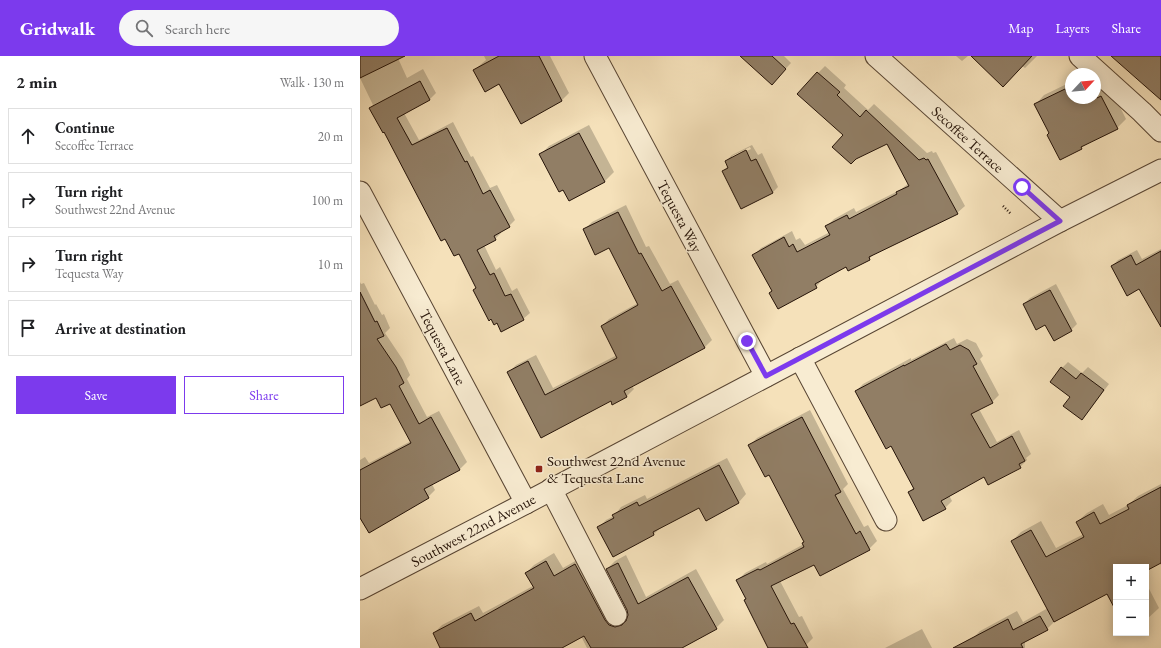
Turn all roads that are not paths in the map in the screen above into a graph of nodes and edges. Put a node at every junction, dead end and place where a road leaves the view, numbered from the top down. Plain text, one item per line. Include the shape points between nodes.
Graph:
1 (595, 56) edge
2 (876, 56) edge
3 (1080, 56) edge
4 (1161, 131) edge
5 (1161, 170) edge
6 (360, 192) edge
7 (1060, 221) junction
8 (800, 358) junction
9 (766, 376) junction
10 (551, 489) junction
11 (526, 503) junction
12 (886, 520) dead end
13 (360, 589) edge
14 (616, 615) dead end

1 - 9 street, Tequesta Way
2 - 7 street, Secoffee Terrace
3 - 4 street
5 - 7 street, Southwest 22nd Avenue
6 - 11 street, Tequesta Lane
7 - 8 street, Southwest 22nd Avenue
8 - 9 street, Southwest 22nd Avenue
8 - 12 street
9 - 10 street, Southwest 22nd Avenue
10 - 11 street, Southwest 22nd Avenue
10 - 14 street
11 - 13 street, Southwest 22nd Avenue

